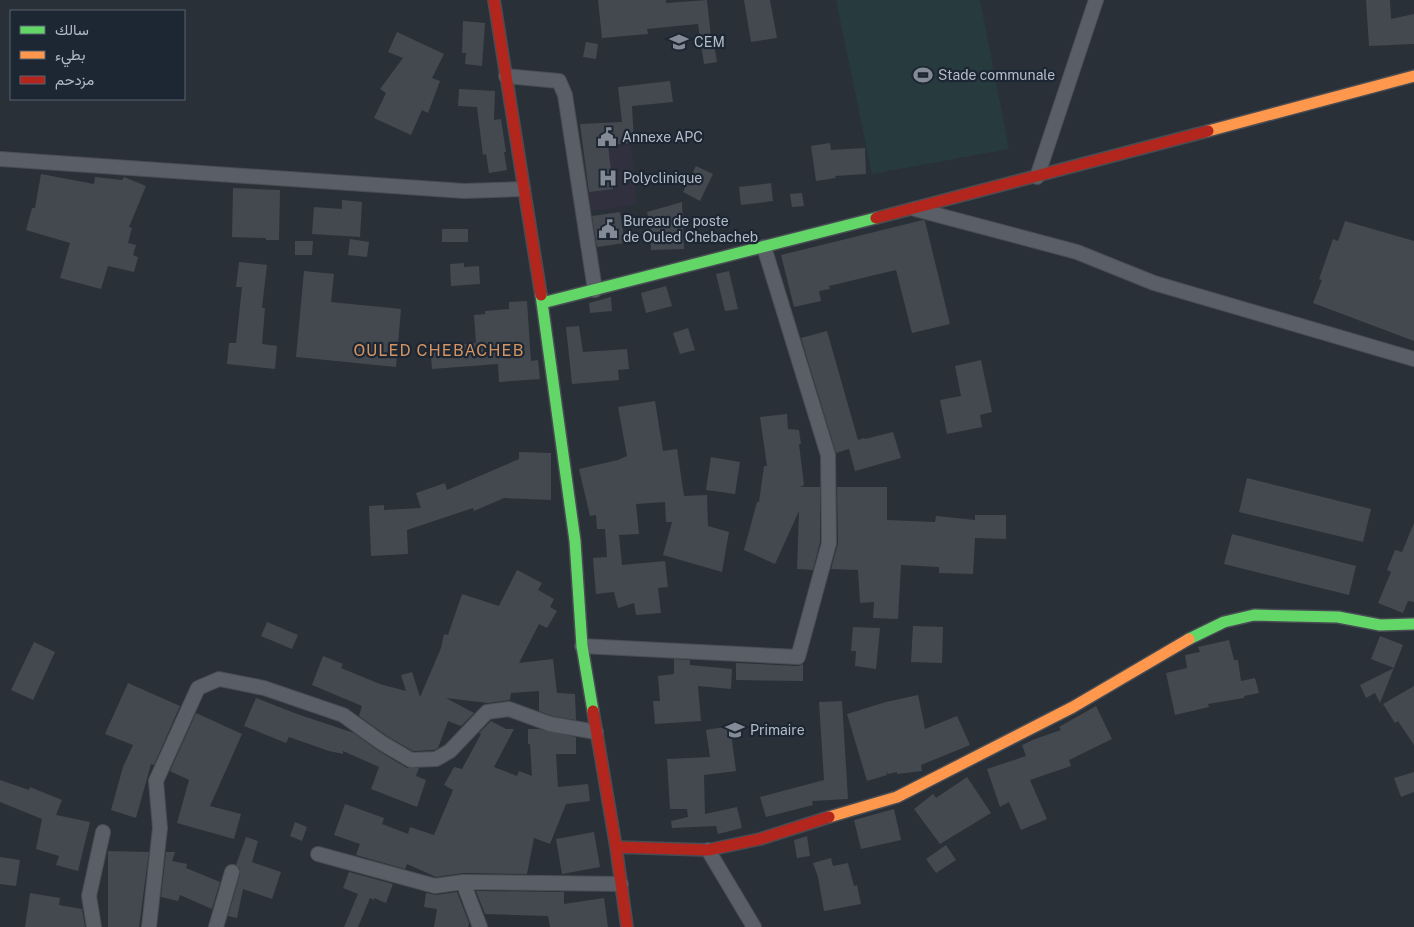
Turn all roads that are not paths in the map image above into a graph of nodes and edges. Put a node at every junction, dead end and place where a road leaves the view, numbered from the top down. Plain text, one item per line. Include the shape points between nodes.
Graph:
1 (494, 0) edge
2 (1096, 0) edge
3 (506, 76) junction
4 (1414, 76) edge
5 (0, 158) edge
6 (1037, 177) junction
7 (523, 189) junction
8 (913, 209) junction
9 (764, 247) junction
10 (595, 290) junction
11 (542, 304) junction
12 (1414, 359) edge
13 (1414, 624) edge
14 (582, 646) junction
15 (596, 732) junction
16 (103, 832) dead end
17 (616, 848) junction
18 (708, 850) junction
19 (318, 854) dead end
20 (232, 872) dead end
21 (463, 882) junction
22 (621, 884) junction
23 (94, 927) edge
24 (149, 927) edge
25 (216, 927) edge
26 (480, 927) edge
27 (627, 927) edge
28 (754, 927) edge

1 - 3 street
2 - 6 street
3 - 7 street
3 - 10 street via 559,81 565,95
4 - 6 street
5 - 7 street via 464,191
6 - 8 street
7 - 11 street
8 - 9 street
8 - 12 street via 1077,252 1154,283
9 - 10 street
9 - 14 street via 828,455 829,543 798,657
10 - 11 street
11 - 14 street via 575,541
13 - 18 street via 1380,625 1338,617 1254,615 1224,622 1073,707 898,797 760,839
14 - 15 street
15 - 17 street
15 - 24 street via 550,724 509,709 487,712 450,751 436,759 411,760 382,744 343,715 264,688 218,679 198,688 156,782 160,828
16 - 23 street via 89,896
17 - 18 street
17 - 22 street
18 - 28 street
19 - 21 street via 435,886
20 - 25 street
21 - 22 street
21 - 26 street
22 - 27 street

